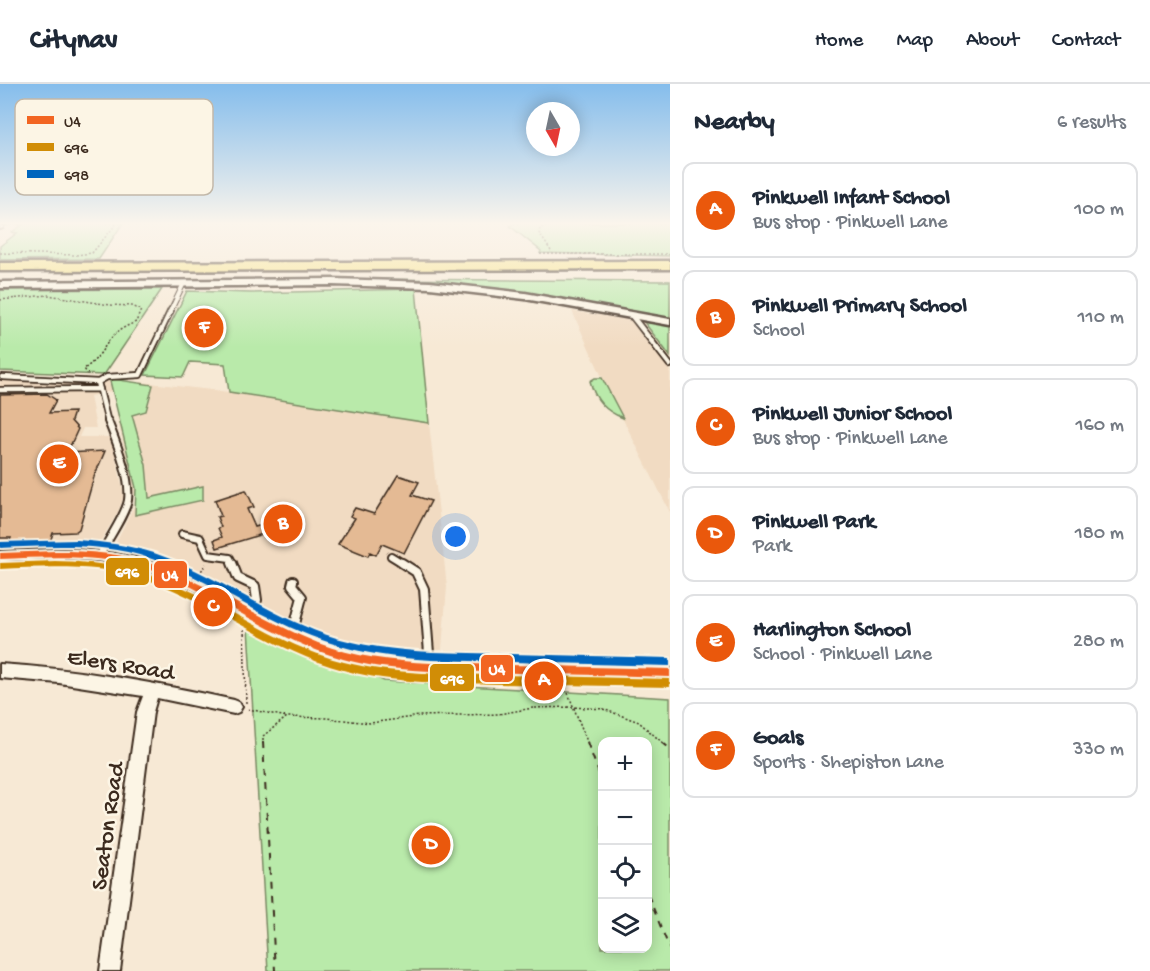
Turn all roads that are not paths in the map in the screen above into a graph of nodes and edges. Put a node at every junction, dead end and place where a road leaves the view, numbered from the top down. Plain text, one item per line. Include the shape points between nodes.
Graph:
1 (537, 264) edge
2 (0, 267) edge
3 (578, 272) junction
4 (670, 272) edge
5 (0, 274) edge
6 (670, 277) edge
7 (184, 283) junction
8 (0, 285) edge
9 (632, 316) junction
10 (670, 322) edge
11 (670, 365) edge
12 (2, 376) dead end
13 (99, 386) junction
14 (0, 390) edge
15 (182, 534) dead end
16 (100, 555) junction
17 (0, 556) edge
18 (391, 556) dead end
19 (293, 580) dead end
20 (252, 616) junction
21 (292, 635) junction
22 (430, 667) junction
23 (0, 671) edge
24 (670, 673) edge
25 (153, 689) junction
26 (234, 707) dead end
27 (110, 971) edge

1 - 2 highway
3 - 4 highway
3 - 5 highway
3 - 6 highway
7 - 8 street
7 - 9 street via 430,285 525,296
7 - 13 lane via 140,375 107,377
9 - 10 street
9 - 11 lane
12 - 13 lane
13 - 14 lane
13 - 16 lane via 128,489 128,502
15 - 20 lane via 200,538 205,552 230,558 238,578 255,586 257,600
16 - 17 street
16 - 20 street via 147,565
18 - 22 lane via 416,572 424,589
19 - 21 lane via 302,602
20 - 21 street
21 - 22 street via 343,655
22 - 24 street
23 - 25 street, Elers Road
25 - 26 street, Elers Road
25 - 27 street, Seaton Road via 145,712

